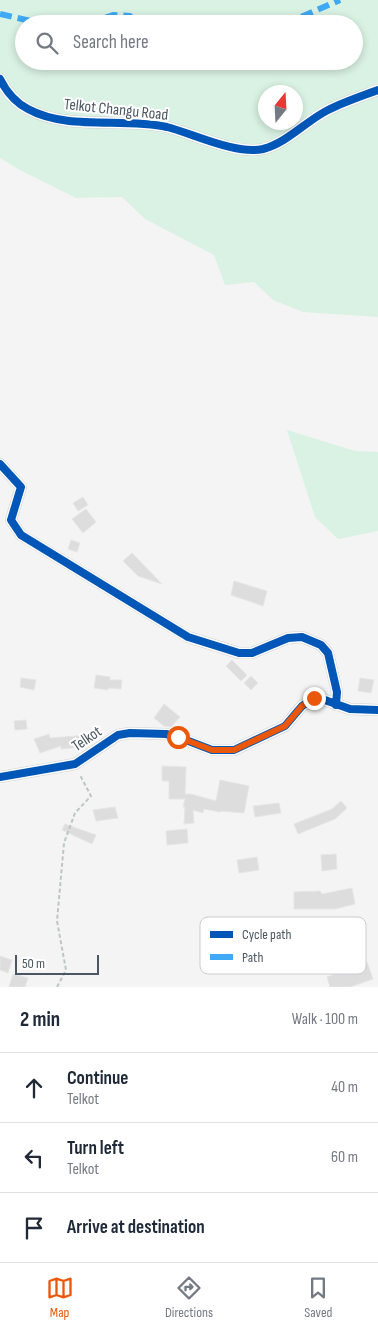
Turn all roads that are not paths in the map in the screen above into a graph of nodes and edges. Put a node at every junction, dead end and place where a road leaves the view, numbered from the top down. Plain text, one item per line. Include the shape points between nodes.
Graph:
1 (0, 79) edge
2 (378, 90) edge
3 (0, 464) edge
4 (336, 705) junction
5 (378, 710) edge
6 (0, 777) edge

1 - 2 street, Telkot Changu Road via 11,96 28,109 46,116 78,122 165,126 244,149 273,146 328,110
3 - 4 street via 21,486 11,520 21,535 188,637 238,653 252,653 288,638 302,638 321,645 328,653 338,692
4 - 5 street, Telkot
4 - 6 street, Telkot via 322,699 307,701 285,726 234,750 212,750 166,734 130,732 118,735 75,764

